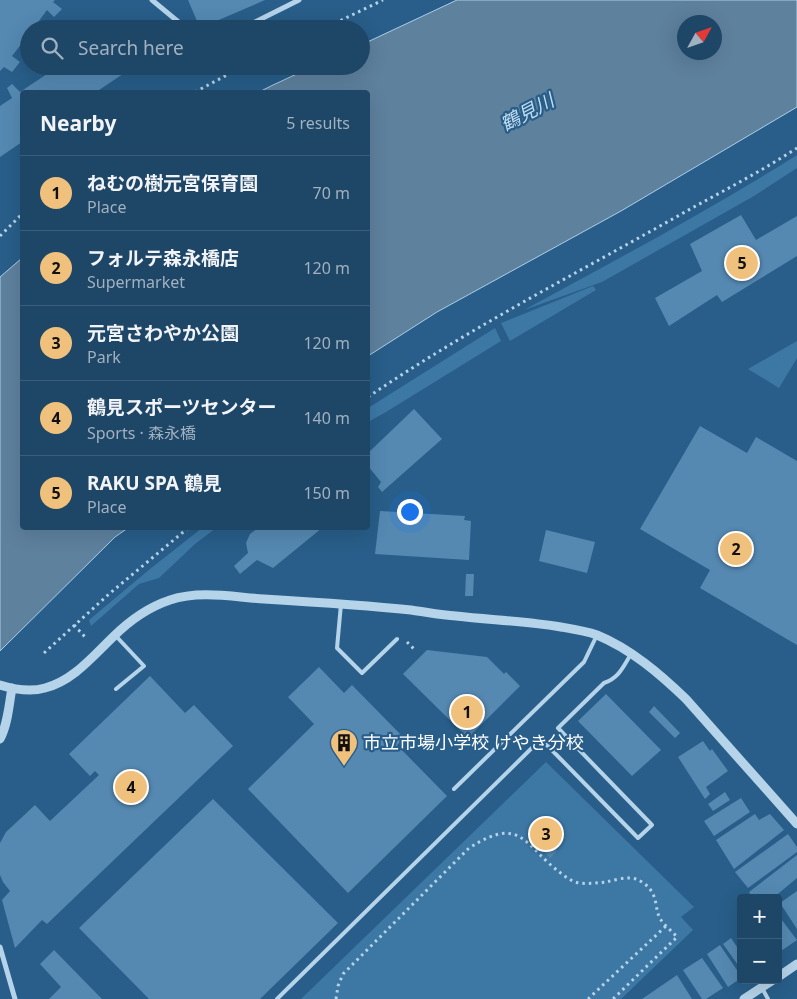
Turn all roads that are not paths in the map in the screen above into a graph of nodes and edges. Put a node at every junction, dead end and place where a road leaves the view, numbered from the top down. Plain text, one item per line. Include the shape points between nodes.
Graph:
1 (152, 0) edge
2 (299, 0) edge
3 (177, 20) edge
4 (259, 20) edge
5 (341, 604) junction
6 (116, 634) junction
7 (597, 635) junction
8 (397, 638) dead end
9 (631, 654) junction
10 (1, 686) edge
11 (12, 688) junction
12 (116, 688) dead end
13 (0, 739) edge
14 (454, 789) dead end
15 (797, 824) edge
16 (0, 947) edge
17 (797, 964) edge
18 (782, 974) edge
19 (768, 984) edge
20 (762, 988) junction
21 (15, 999) edge
22 (277, 999) edge
23 (744, 999) edge
24 (768, 999) edge

1 - 3 street
2 - 4 street
5 - 6 street via 200,594 171,600 146,611
5 - 7 street via 541,624
5 - 8 lane via 337,648 362,673
6 - 11 street via 73,674 58,683 35,690
6 - 12 lane via 144,666
7 - 9 street
7 - 14 lane via 584,662
9 - 15 street via 686,699
9 - 22 lane via 618,674 604,683 558,728 652,825 638,838 541,738
10 - 11 street
11 - 13 street
16 - 21 street
17 - 18 street
19 - 20 street
20 - 23 street
20 - 24 lane

